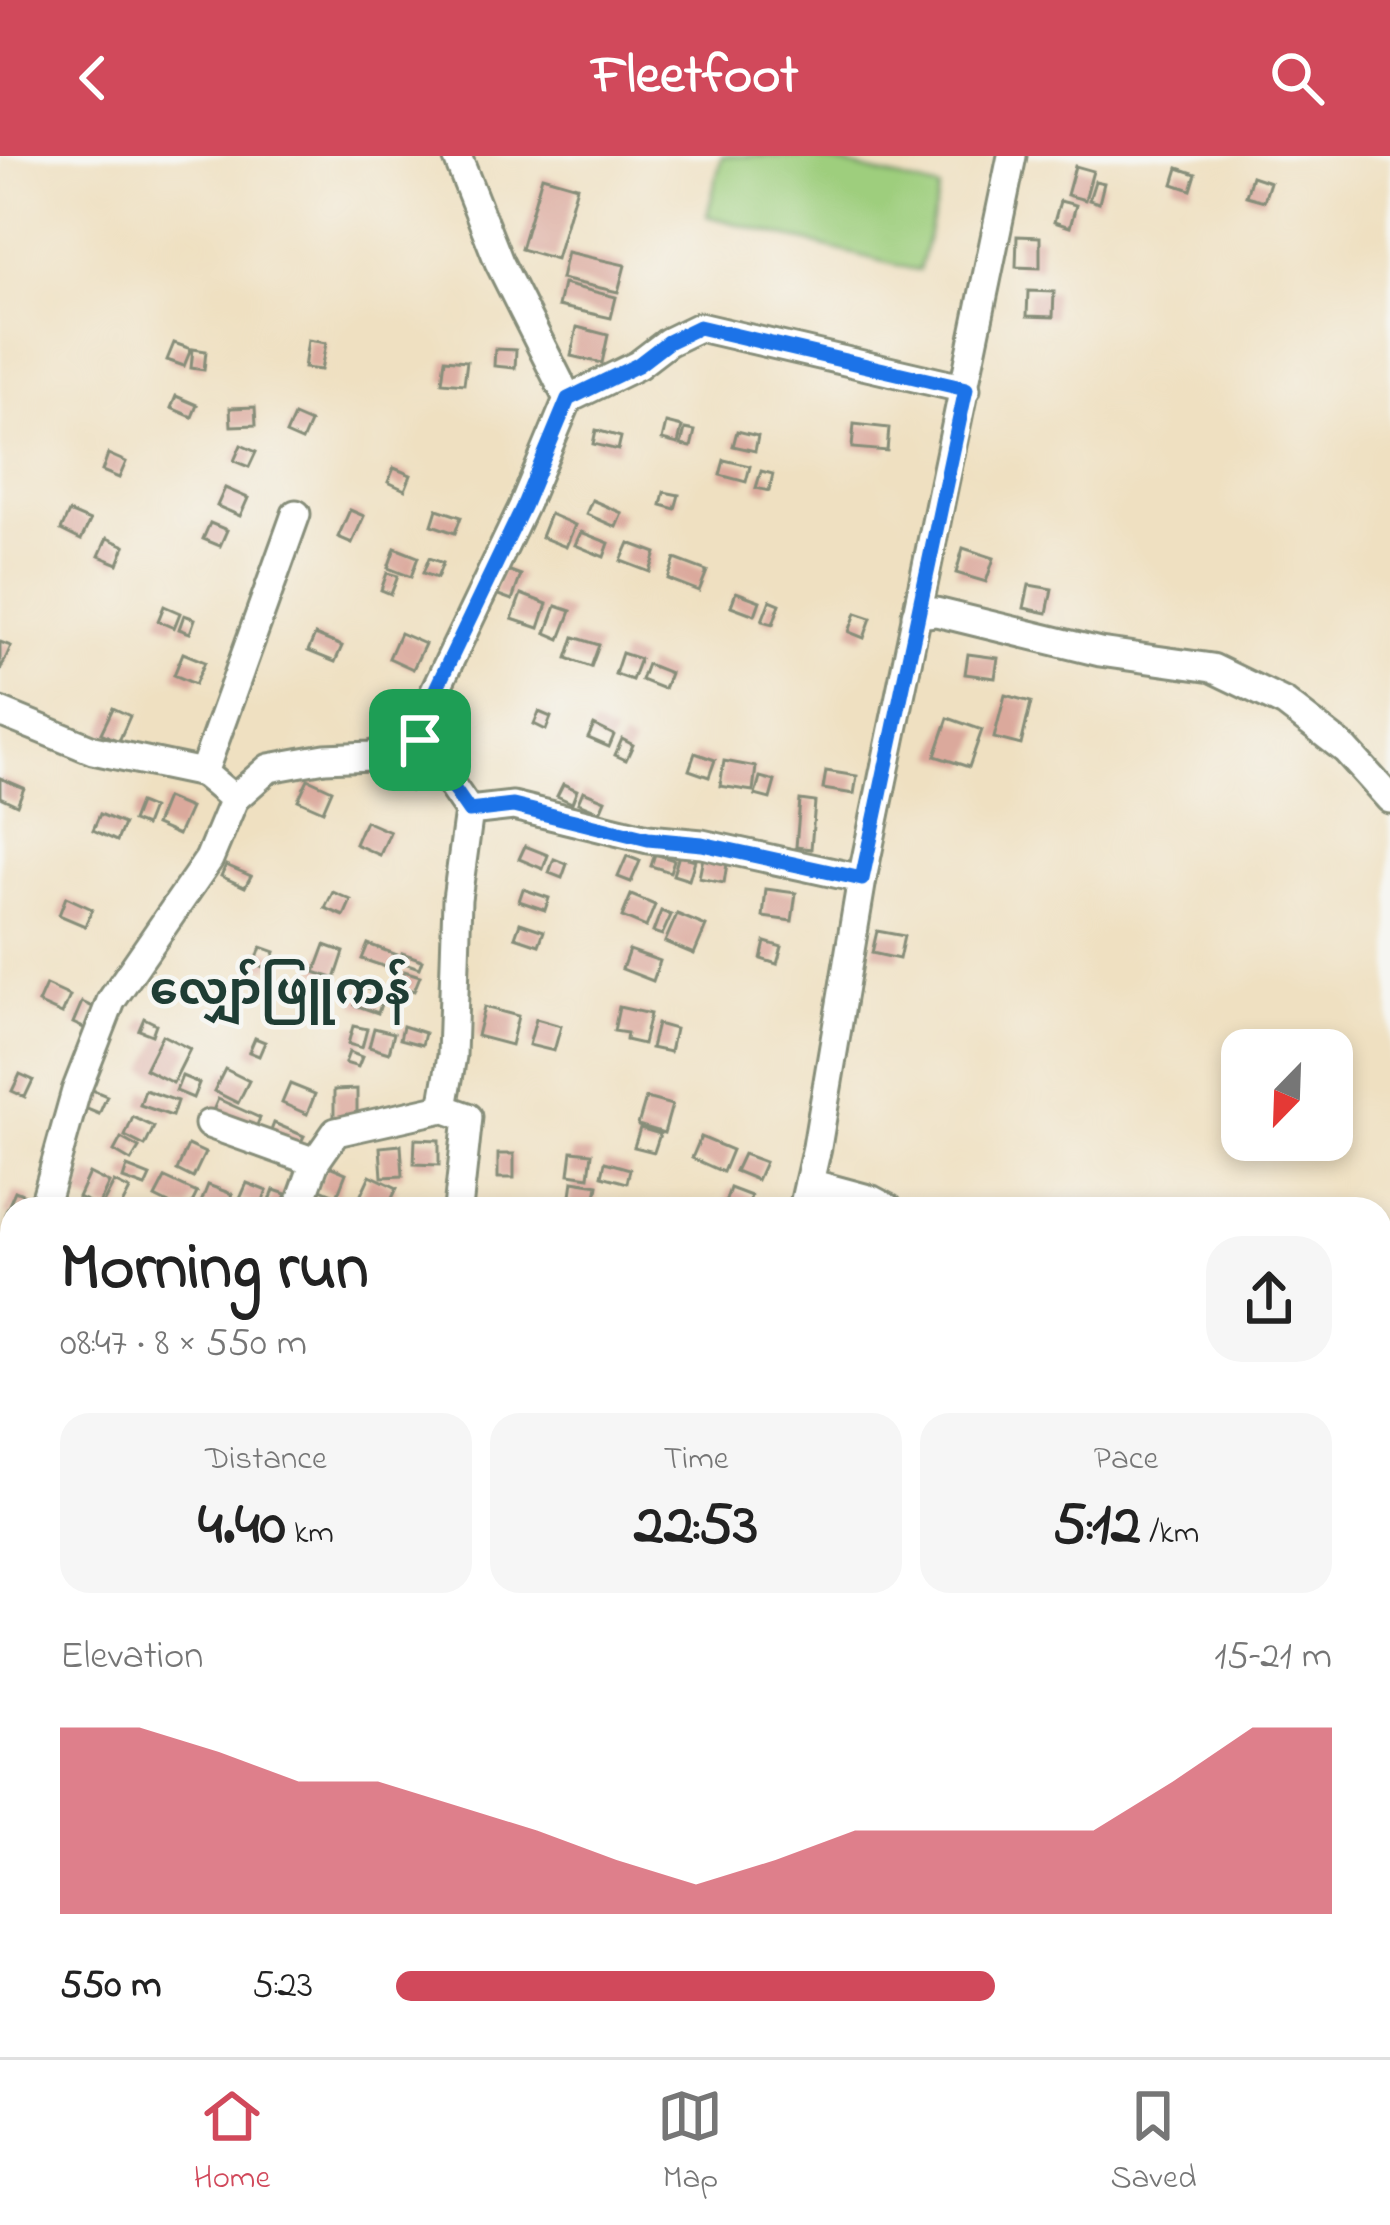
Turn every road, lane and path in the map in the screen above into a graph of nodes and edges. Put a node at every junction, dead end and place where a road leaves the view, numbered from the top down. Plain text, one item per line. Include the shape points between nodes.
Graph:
1 (457, 156) edge
2 (1012, 156) edge
3 (966, 389) junction
4 (568, 399) junction
5 (296, 514) dead end
6 (916, 614) junction
7 (0, 712) edge
8 (420, 740) junction
9 (203, 773) junction
10 (234, 799) junction
11 (1390, 799) edge
12 (469, 811) junction
13 (862, 879) junction
14 (442, 1108) junction
15 (209, 1124) dead end
16 (315, 1162) junction
17 (806, 1196) edge
18 (46, 1197) edge
19 (302, 1197) edge
20 (459, 1197) edge

1 - 4 street
2 - 3 street
3 - 4 street via 699,327
3 - 6 street
4 - 8 street
5 - 9 street
6 - 11 street via 1211,668 1285,703
6 - 13 street
7 - 9 street via 93,750
8 - 10 street via 371,756 269,768
8 - 12 street
9 - 10 street
10 - 18 street via 209,859 111,1001
12 - 13 street via 513,806
12 - 14 street
13 - 17 street
14 - 16 street via 336,1132
14 - 20 street via 468,1117
15 - 16 street
16 - 19 street

